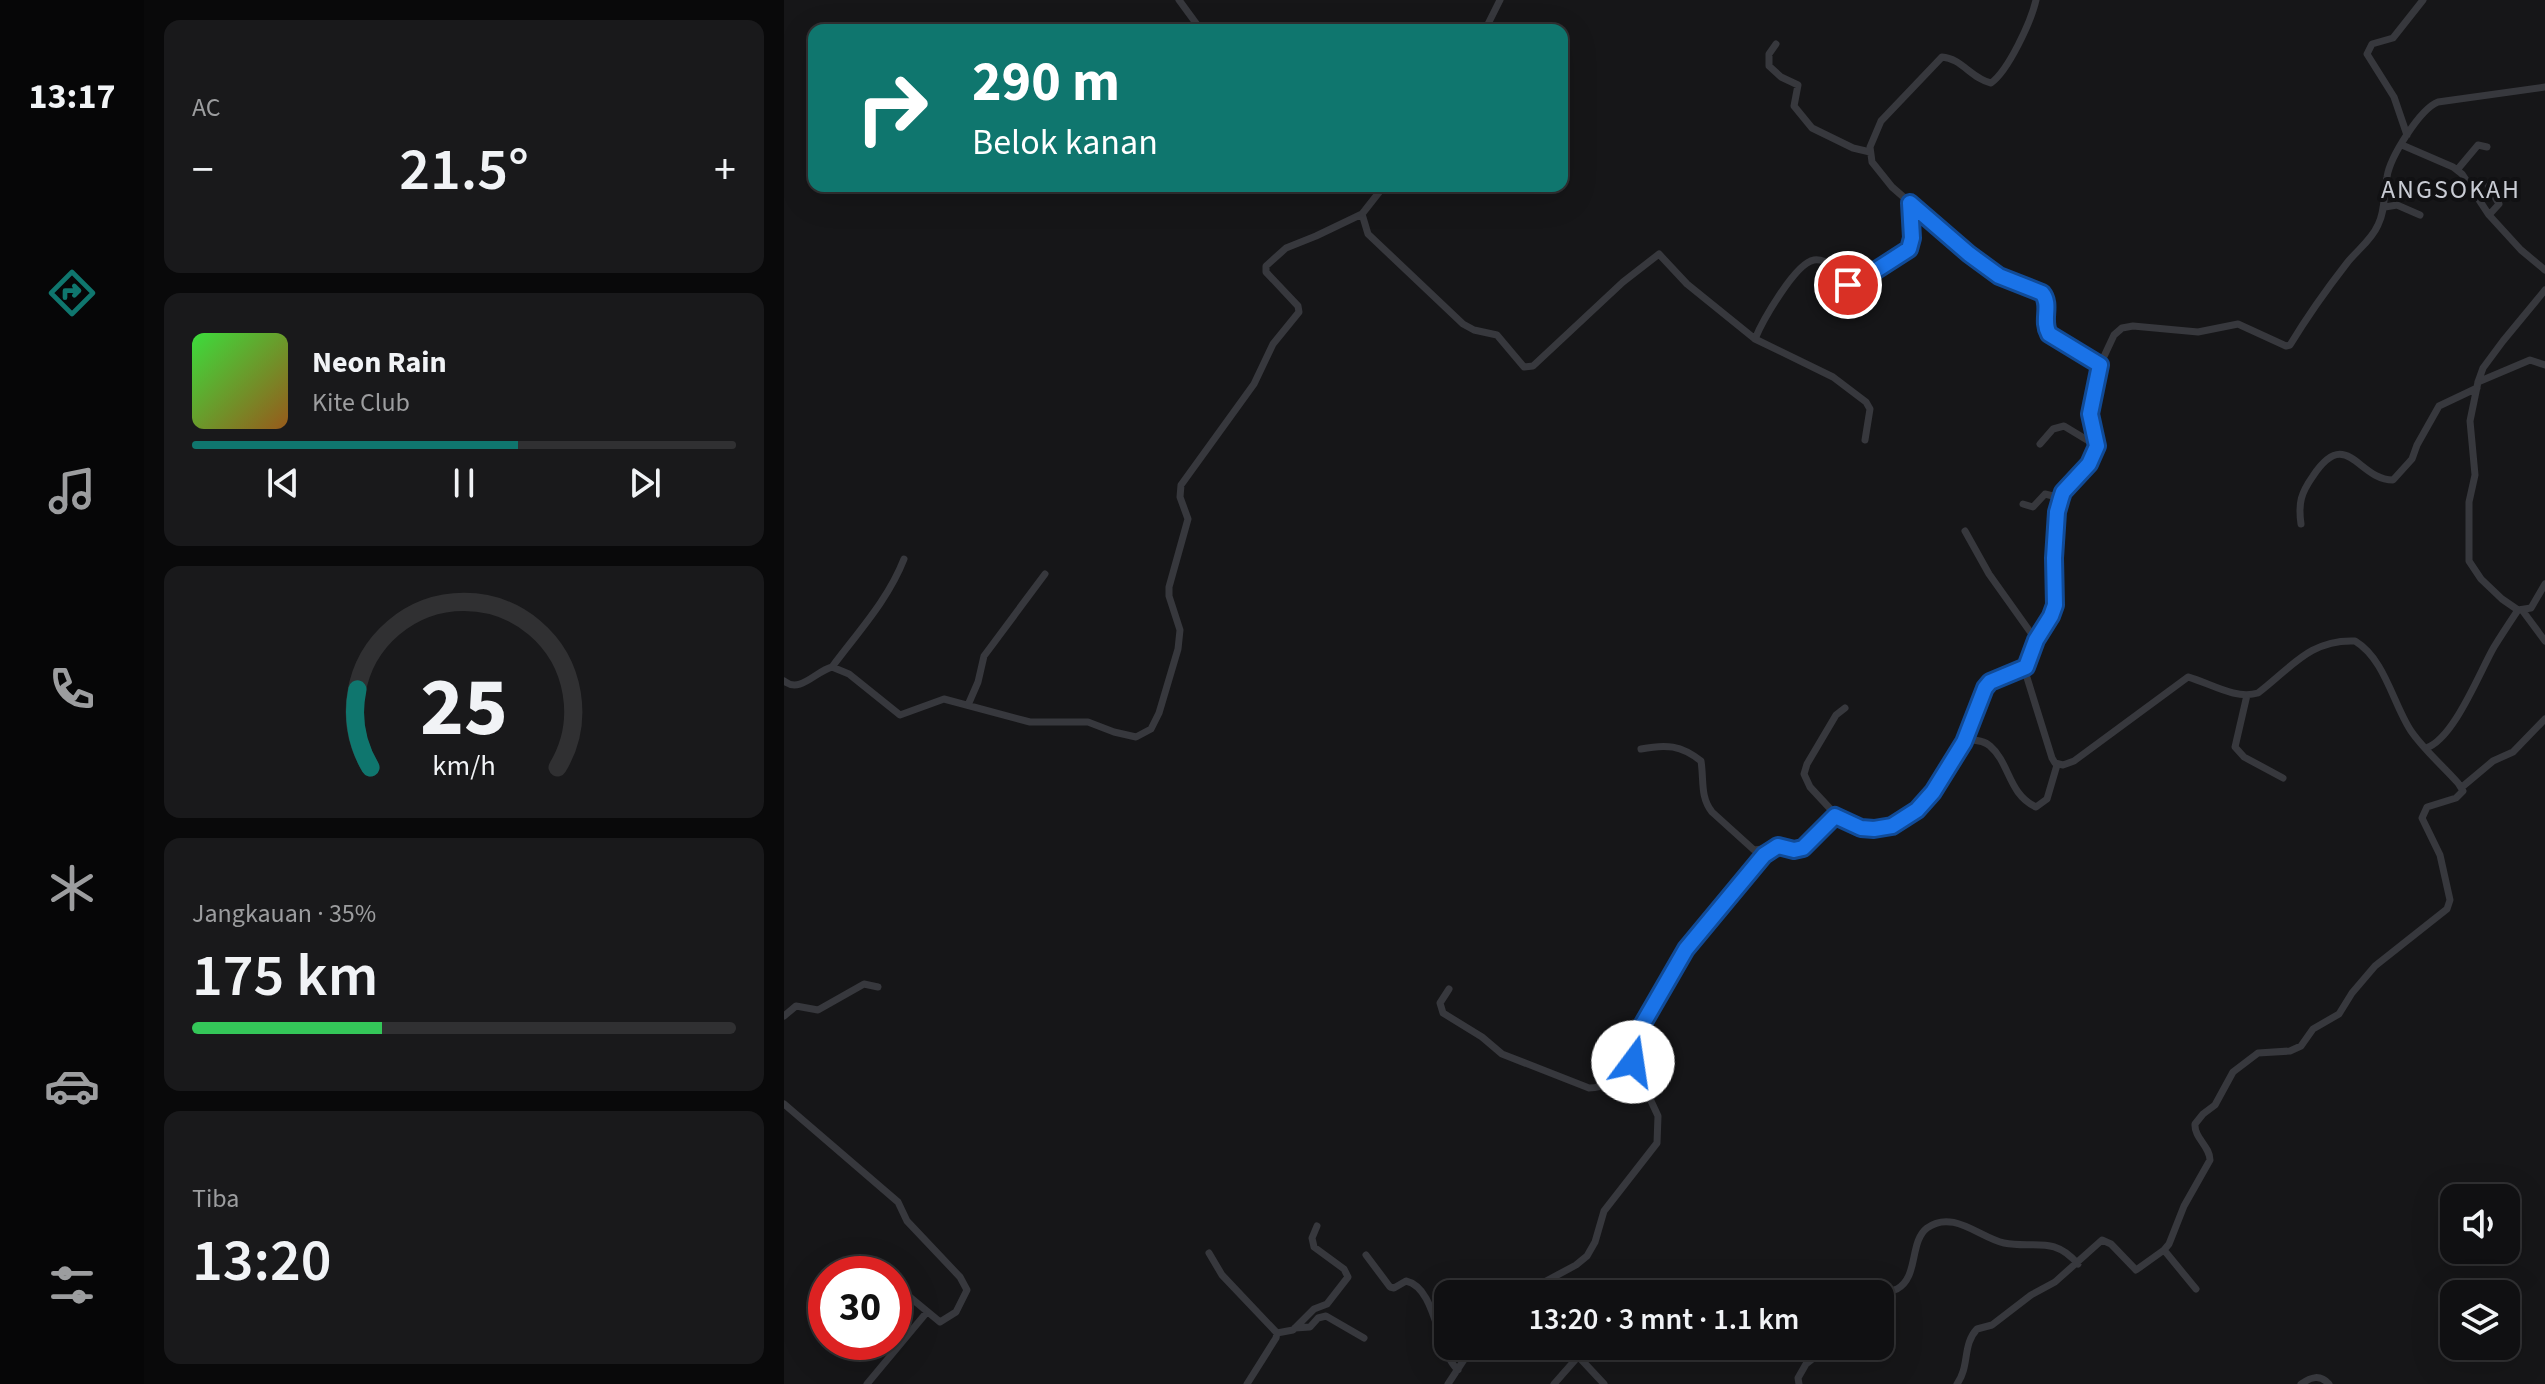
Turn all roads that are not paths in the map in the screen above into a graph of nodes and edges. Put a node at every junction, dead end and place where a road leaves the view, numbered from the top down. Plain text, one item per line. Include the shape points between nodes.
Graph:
1 (1179, 0) edge
2 (1500, 0) edge
3 (2036, 0) edge
4 (2423, 0) edge
5 (1197, 24) edge
6 (1488, 24) edge
7 (1776, 44) dead end
8 (2545, 87) edge
9 (2423, 111) junction
10 (2419, 126) dead end
11 (2407, 135) junction
12 (2402, 145) junction
13 (2487, 147) dead end
14 (1870, 152) junction
15 (2457, 170) junction
16 (2488, 185) dead end
17 (1379, 192) edge
18 (1910, 203) junction
19 (2385, 207) junction
20 (1362, 214) junction
21 (2420, 215) dead end
22 (2489, 215) junction
23 (2545, 270) edge
24 (2545, 290) edge
25 (1755, 339) junction
26 (2100, 365) junction
27 (2545, 365) edge
28 (2477, 385) junction
29 (1865, 440) dead end
30 (2040, 444) dead end
31 (2097, 446) junction
32 (2061, 498) junction
33 (2023, 504) dead end
34 (2301, 524) dead end
35 (1965, 531) dead end
36 (904, 559) dead end
37 (1045, 574) dead end
38 (2545, 584) edge
39 (2520, 610) junction
40 (2036, 640) junction
41 (2545, 641) edge
42 (832, 667) junction
43 (2024, 668) junction
44 (784, 681) edge
45 (2247, 695) junction
46 (968, 705) junction
47 (1845, 708) dead end
48 (2545, 719) edge
49 (1965, 739) junction
50 (2426, 748) junction
51 (1641, 749) dead end
52 (2057, 765) junction
53 (2283, 778) dead end
54 (2462, 787) junction
55 (1836, 815) junction
56 (1771, 848) junction
57 (878, 987) dead end
58 (1449, 989) dead end
59 (784, 1016) edge
60 (1633, 1060) junction
61 (784, 1104) edge
62 (1317, 1226) dead end
63 (2164, 1250) junction
64 (1209, 1253) dead end
65 (1366, 1255) dead end
66 (2078, 1264) junction
67 (1550, 1280) edge
68 (2196, 1289) dead end
69 (1894, 1290) edge
70 (912, 1299) edge
71 (927, 1312) junction
72 (1295, 1328) junction
73 (1277, 1333) junction
74 (1364, 1338) dead end
75 (1464, 1360) edge
76 (1575, 1360) edge
77 (1582, 1360) edge
78 (1811, 1360) edge
79 (1458, 1370) junction
80 (867, 1384) edge
81 (1247, 1384) edge
82 (1448, 1384) edge
83 (1554, 1384) edge
84 (1604, 1384) edge
85 (1799, 1384) edge
86 (1957, 1384) edge
87 (2301, 1384) edge
88 (2329, 1384) edge

1 - 5 street
2 - 6 street
3 - 14 street via 2000,77 1982,81 1942,57 1881,121
4 - 11 street via 2393,38 2372,44 2367,54 2394,97
7 - 14 street via 1769,66 1798,85 1794,106 1807,124
8 - 9 street via 2438,102
9 - 10 street
9 - 11 street
11 - 12 street
12 - 15 street
12 - 19 street via 2387,174
13 - 15 street via 2478,145
14 - 18 street via 1881,175
15 - 22 street
16 - 22 street via 2499,204
17 - 20 street
18 - 25 street via 1909,249 1851,286 1833,266 1811,260 1783,290
18 - 26 street via 1999,276 2042,293 2049,334
19 - 21 street via 2397,205
19 - 26 street via 2370,239 2346,263 2290,345 2238,324 2198,332 2133,326 2114,335
20 - 25 street via 1368,234 1463,324 1497,335 1524,367 1533,366 1659,254
20 - 46 street via 1286,248 1266,266 1299,312 1181,485 1188,519 1169,591 1180,634 1151,729 1136,737 1088,722 1030,722
22 - 23 street
24 - 28 street via 2494,352
25 - 29 street via 1833,377 1866,402 1870,409
26 - 31 street via 2090,414
27 - 28 street via 2530,360
28 - 34 street via 2439,406 2412,459 2393,480 2377,476 2351,457 2329,457 2300,499
28 - 39 street via 2470,421 2475,475 2467,553 2481,579
30 - 31 street via 2053,429 2064,426
31 - 32 street
32 - 33 street via 2045,494 2033,507
32 - 40 street via 2055,605
35 - 40 street
36 - 42 street via 886,595
37 - 46 street via 984,656
38 - 39 street via 2531,608
39 - 41 street
39 - 50 street via 2441,739
40 - 43 street
42 - 44 street via 797,685
42 - 46 street via 849,674 900,715 937,700
43 - 49 street via 1987,685
43 - 52 street
45 - 50 street via 2258,693 2325,642 2355,641 2382,673 2408,726
45 - 52 street via 2188,677 2074,761
45 - 53 street via 2235,747
47 - 55 street via 1804,774
48 - 54 street via 2513,752
49 - 52 street via 1991,747 2021,796 2036,807 2047,799
49 - 55 street via 1928,798 1892,826 1866,829
50 - 54 street
51 - 56 street via 1670,745 1694,755 1701,761 1703,792 1712,812 1754,850
54 - 63 street via 2456,798 2427,807 2422,818 2440,855 2450,900 2447,909 2375,966 2339,1014 2313,1029 2301,1046 2258,1053 2233,1072 2216,1104 2195,1124 2210,1160
55 - 56 street via 1803,848
56 - 60 street via 1686,949 1641,1027
57 - 59 street via 864,984 818,1010 796,1006
58 - 60 street via 1440,1003 1443,1013 1521,1063 1596,1088 1610,1083
60 - 67 street via 1658,1116 1657,1143 1604,1211 1587,1256
61 - 71 street via 892,1195 907,1221 966,1285 960,1305 943,1322
62 - 72 street via 1314,1247 1348,1277 1327,1304
63 - 66 street via 2136,1270 2104,1240
63 - 68 street
64 - 73 street via 1222,1275
65 - 79 street via 1390,1287 1406,1281 1416,1285 1438,1326 1447,1359
66 - 69 street via 2051,1245 2006,1243 1963,1225 1937,1224 1921,1235 1908,1275
66 - 86 street via 1992,1325 1977,1329 1967,1343
70 - 71 street
71 - 80 street
72 - 73 street
72 - 74 street via 1310,1327 1326,1316
73 - 81 street
75 - 79 street
76 - 83 street
77 - 84 street
78 - 85 street
79 - 82 street
87 - 88 street via 2315,1377

